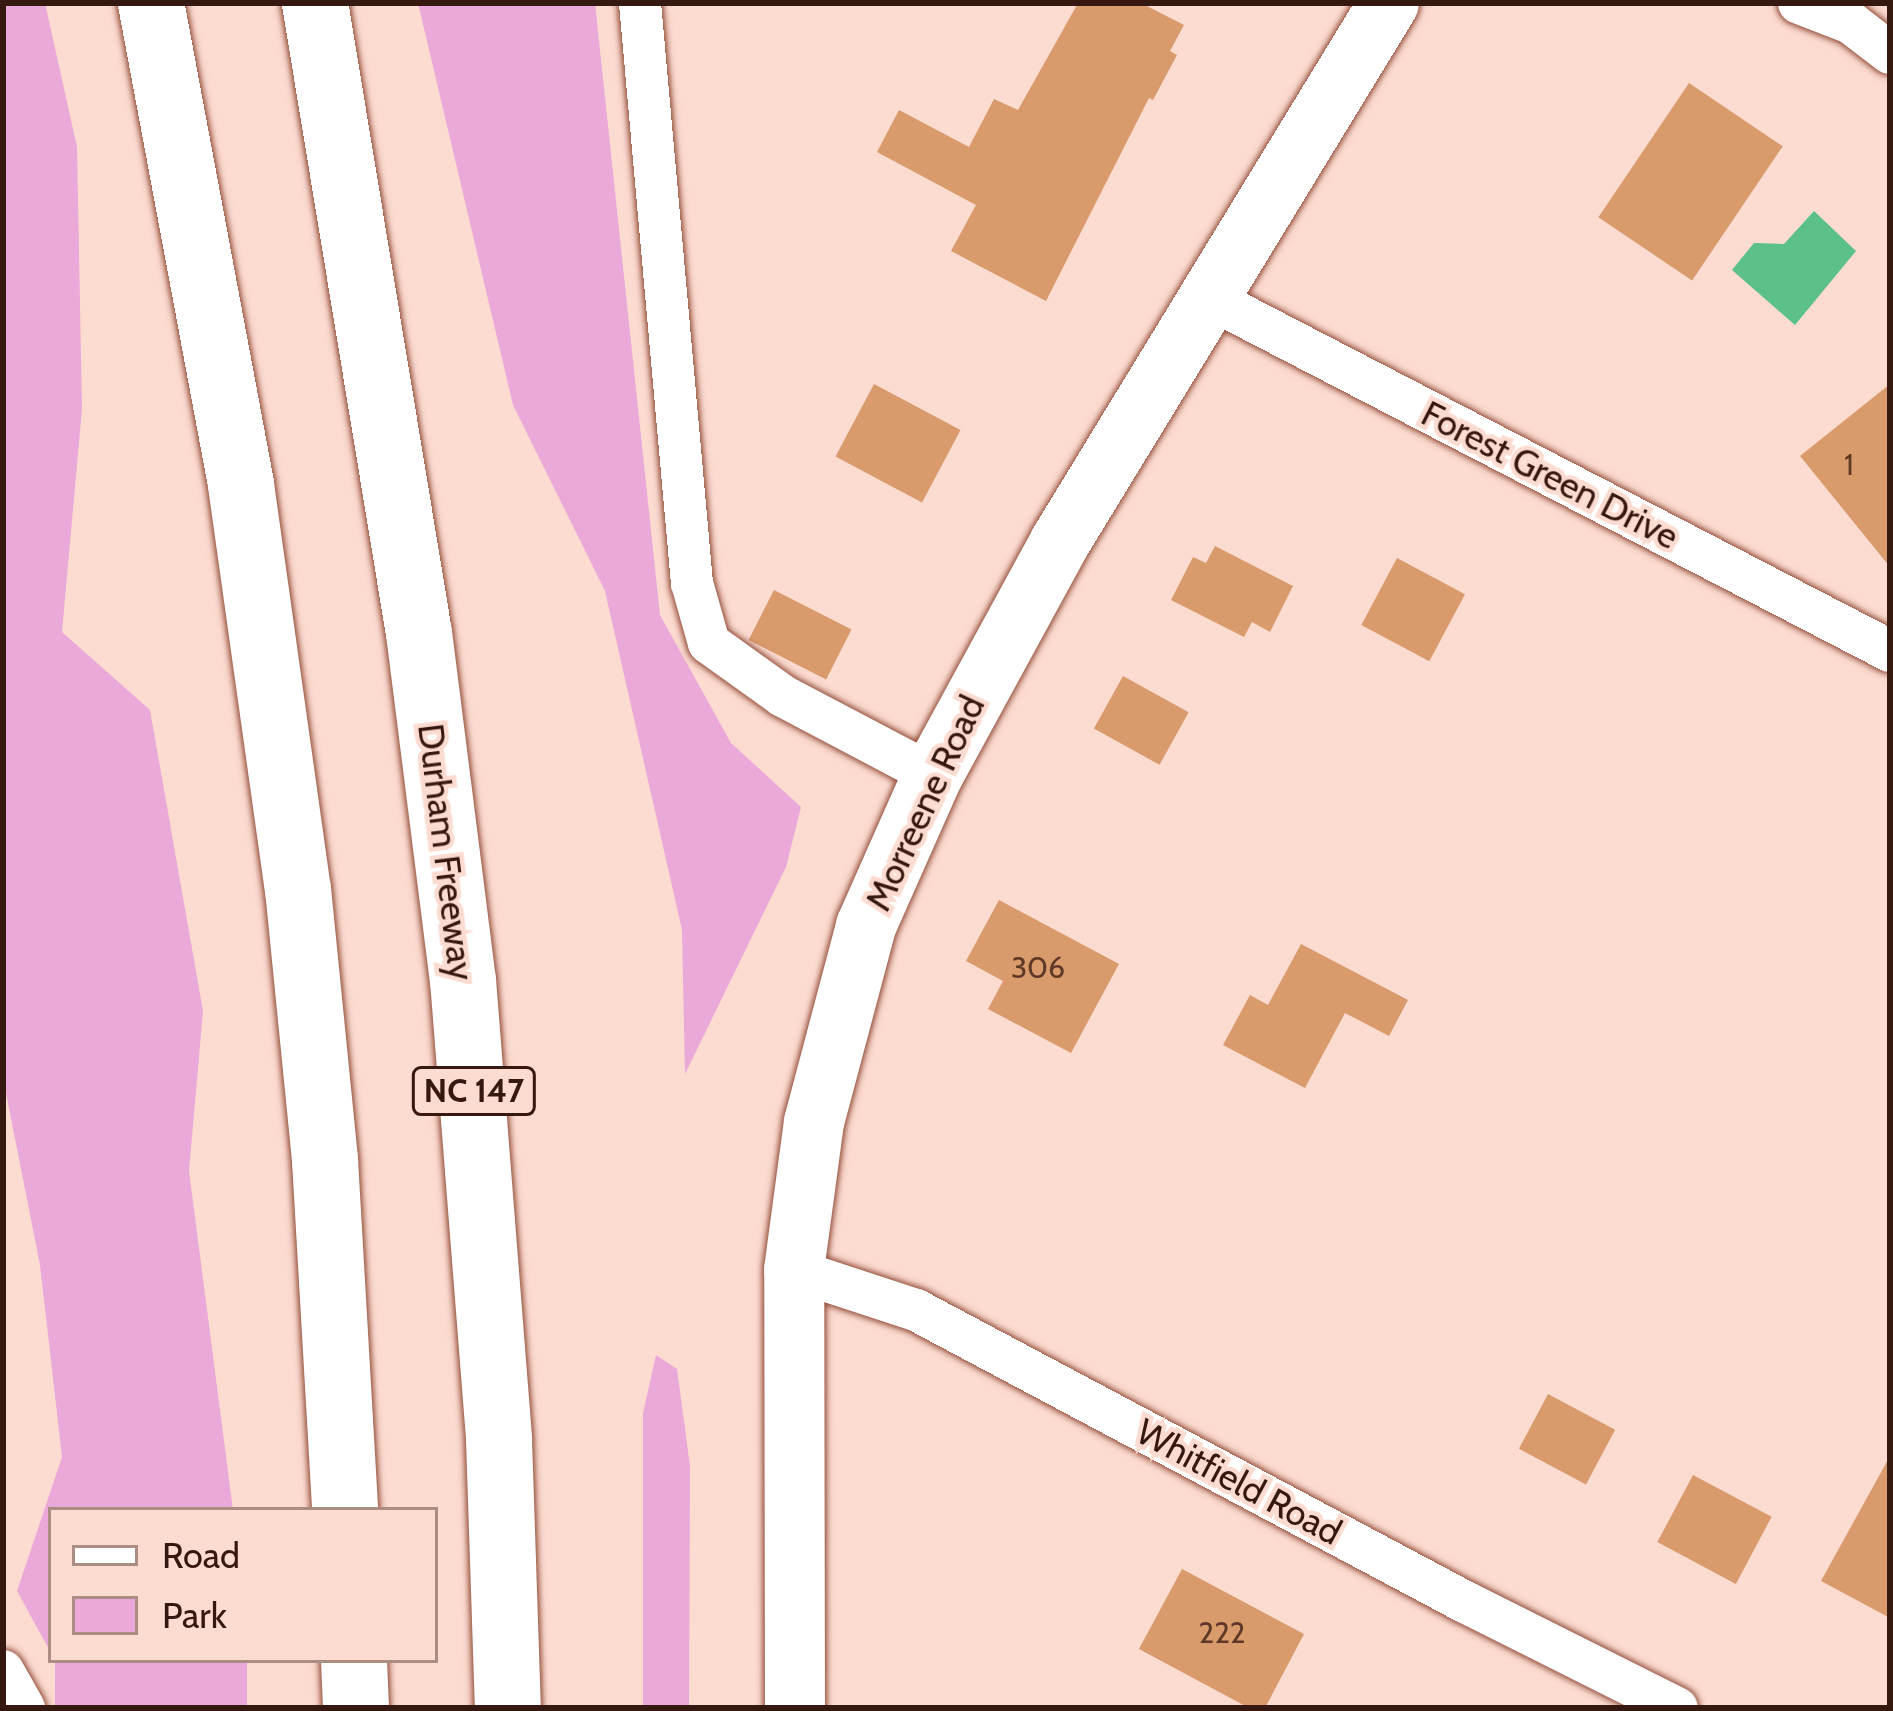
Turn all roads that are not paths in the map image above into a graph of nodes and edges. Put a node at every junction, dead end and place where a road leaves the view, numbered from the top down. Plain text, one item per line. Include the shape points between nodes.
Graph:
1 (151, 3) edge
2 (315, 3) edge
3 (640, 3) edge
4 (1389, 3) edge
5 (1799, 3) edge
6 (1890, 53) edge
7 (1209, 298) junction
8 (1890, 651) edge
9 (933, 776) junction
10 (794, 1270) junction
11 (345, 1507) edge
12 (354, 1663) edge
13 (3, 1671) edge
14 (24, 1708) edge
15 (356, 1708) edge
16 (508, 1708) edge
17 (795, 1708) edge
18 (1677, 1708) edge

1 - 11 highway via 241,485 298,890 325,1160
2 - 16 highway, Durham Freeway / NC 147 via 415,611 463,980 499,1440
3 - 9 street via 692,583 709,643 783,696
4 - 7 street, Morreene Road
5 - 6 street via 1851,23
7 - 8 street, Forest Green Drive
7 - 9 street, Morreene Road via 1060,542
9 - 10 street, Morreene Road via 892,861 845,994 814,1122
10 - 17 street, Morreene Road
10 - 18 street, Whitfield Road via 916,1310
12 - 15 highway
13 - 14 street

